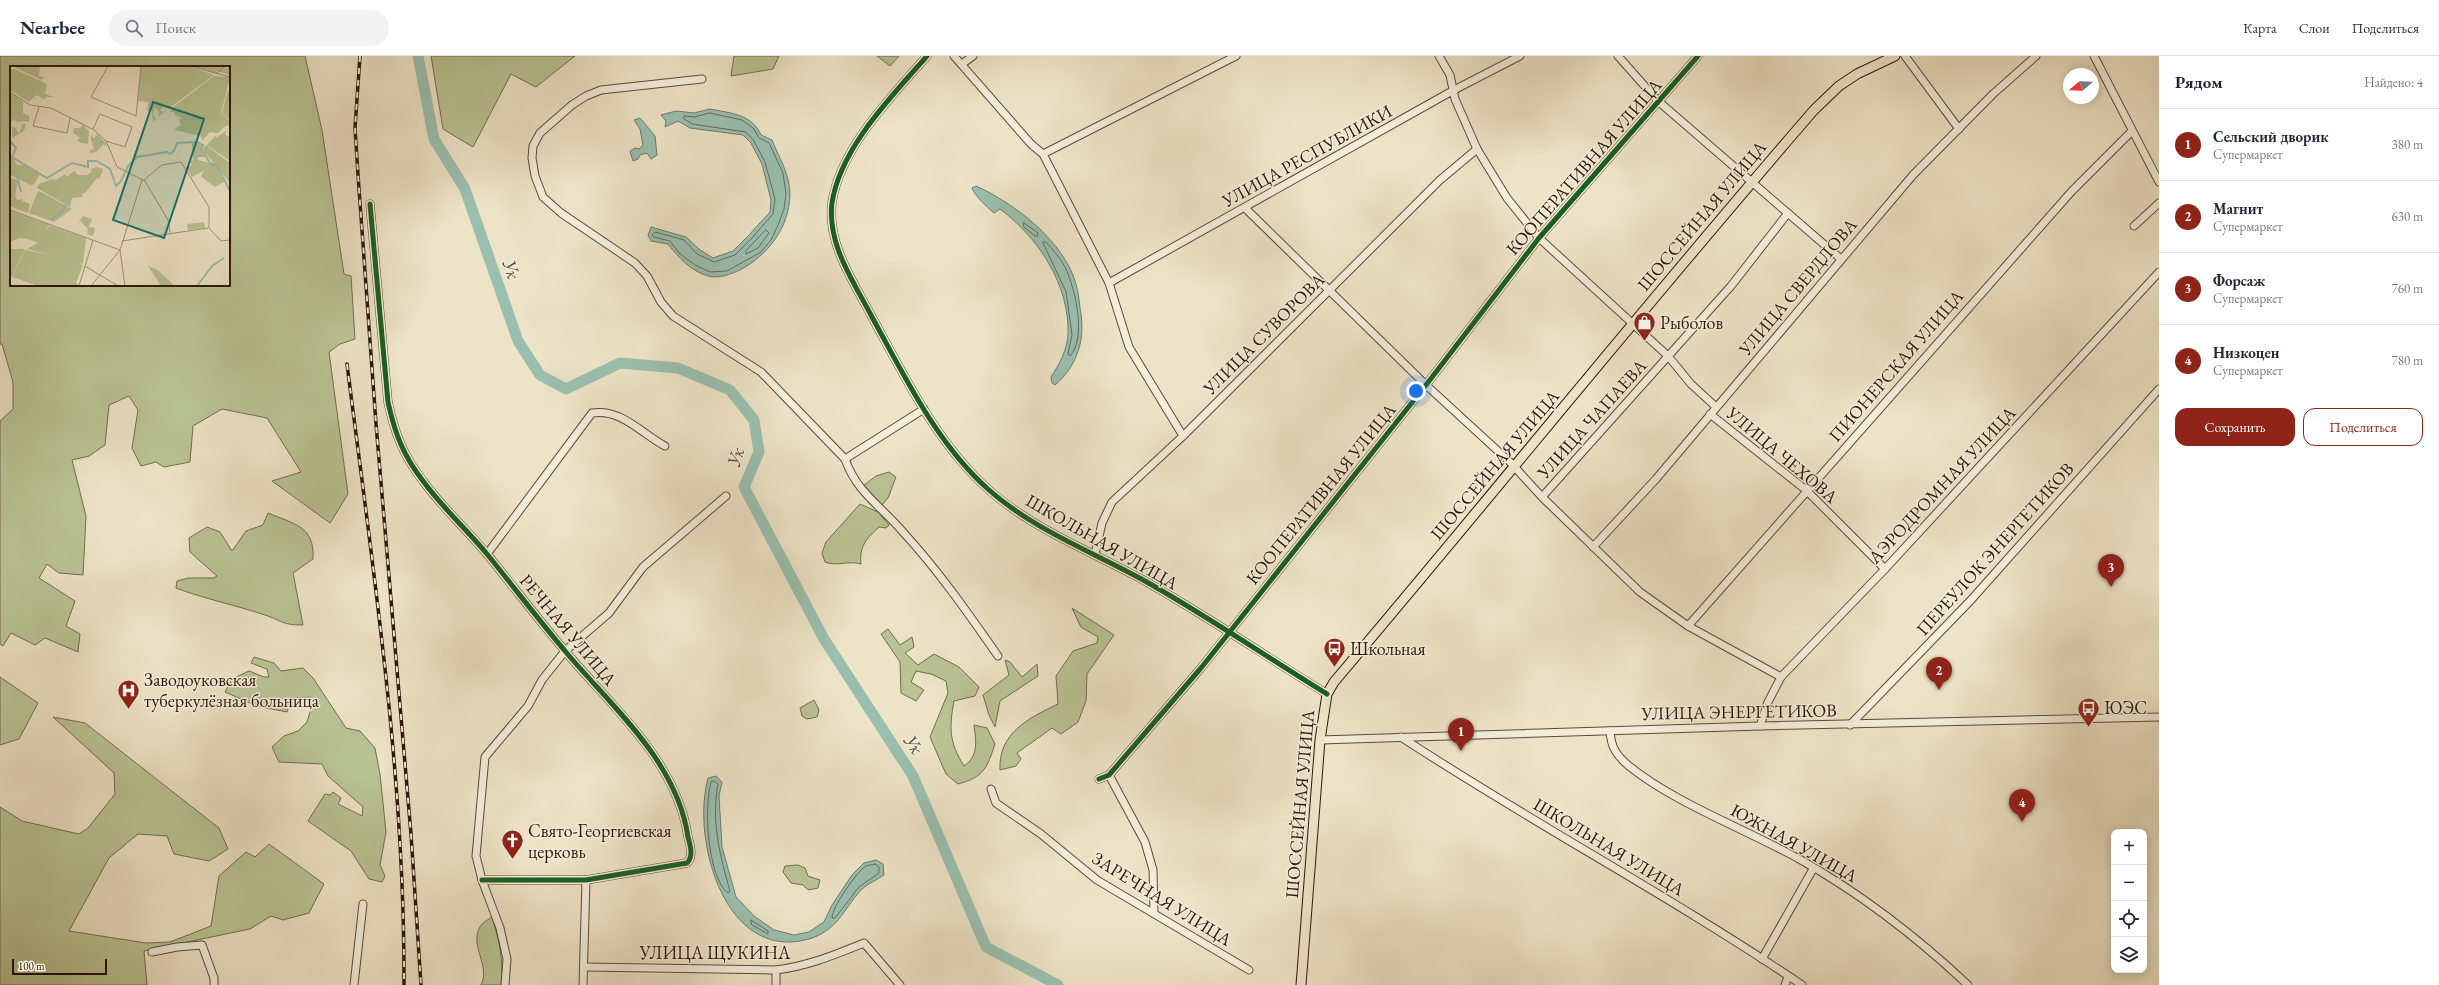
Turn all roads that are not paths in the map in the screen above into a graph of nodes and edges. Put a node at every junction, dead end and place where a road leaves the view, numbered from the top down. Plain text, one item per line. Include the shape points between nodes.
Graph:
1 (927, 56) edge
2 (954, 56) edge
3 (973, 56) edge
4 (1236, 56) edge
5 (1439, 56) edge
6 (1520, 56) edge
7 (1618, 56) edge
8 (1698, 56) edge
9 (1896, 56) edge
10 (1904, 56) edge
11 (2036, 56) edge
12 (2094, 56) edge
13 (962, 64) junction
14 (702, 79) dead end
15 (1454, 90) junction
16 (1658, 101) junction
17 (1959, 129) junction
18 (2132, 131) junction
19 (1477, 149) junction
20 (1043, 154) junction
21 (2159, 182) edge
22 (1751, 183) junction
23 (2159, 203) edge
24 (370, 204) dead end
25 (1245, 208) junction
26 (1788, 213) junction
27 (2134, 226) dead end
28 (1539, 238) junction
29 (1841, 259) junction
30 (2159, 272) edge
31 (1109, 283) junction
32 (1328, 291) junction
33 (1633, 322) junction
34 (1668, 356) junction
35 (1426, 386) junction
36 (2159, 389) edge
37 (1716, 407) junction
38 (924, 409) junction
39 (1710, 414) junction
40 (1183, 436) junction
41 (665, 446) dead end
42 (845, 459) junction
43 (1514, 468) junction
44 (1806, 490) junction
45 (726, 496) dead end
46 (1542, 497) junction
47 (1592, 547) junction
48 (487, 554) junction
49 (1095, 554) junction
50 (1885, 569) junction
51 (1688, 626) junction
52 (1228, 632) junction
53 (565, 651) junction
54 (998, 656) dead end
55 (1781, 677) junction
56 (1327, 694) junction
57 (2159, 717) edge
58 (1850, 725) junction
59 (1760, 726) junction
60 (1610, 730) junction
61 (1401, 737) junction
62 (1320, 740) junction
63 (1109, 775) junction
64 (1100, 779) dead end
65 (991, 789) dead end
66 (1813, 869) junction
67 (482, 880) junction
68 (586, 880) junction
69 (363, 904) dead end
70 (1154, 913) junction
71 (152, 952) dead end
72 (1762, 959) junction
73 (585, 967) junction
74 (776, 970) junction
75 (1249, 970) dead end
76 (1788, 976) junction
77 (214, 985) edge
78 (354, 985) edge
79 (505, 985) edge
80 (583, 985) edge
81 (776, 985) edge
82 (900, 985) edge
83 (1300, 985) edge
84 (1785, 985) edge
85 (1802, 985) edge
86 (1968, 985) edge

1 - 38 street, ШКОЛЬНАЯ УЛИЦА via 863,132 841,175 832,203 833,234 844,264
2 - 13 street
3 - 13 street
4 - 20 street
5 - 15 street via 1450,75
6 - 15 street, УЛИЦА РЕСПУБЛИКИ
7 - 16 street
8 - 16 street, КООПЕРАТИВНАЯ УЛИЦА
9 - 22 main road, ШОССЕЙНАЯ УЛИЦА via 1857,74 1839,86 1814,110
10 - 17 street
11 - 17 street, УЛИЦА СВЕРДЛОВА
12 - 18 street
13 - 20 street via 1031,144
14 - 42 street via 601,90 586,96 540,133 533,146 532,158 538,187 543,197 561,213 636,263 673,316 761,372
15 - 19 street via 1455,99
15 - 25 street, УЛИЦА РЕСПУБЛИКИ
16 - 22 street
16 - 28 street, КООПЕРАТИВНАЯ УЛИЦА
17 - 29 street, УЛИЦА СВЕРДЛОВА via 1913,175
18 - 21 street
18 - 44 street, ПИОНЕРСКАЯ УЛИЦА via 2072,191
19 - 28 street via 1507,198
19 - 32 street, УЛИЦА СУВОРОВА via 1440,180
20 - 31 street
22 - 26 street
22 - 33 main road, ШОССЕЙНАЯ УЛИЦА
23 - 27 street
24 - 48 street, РЕЧНАЯ УЛИЦА via 388,402 393,429 401,450 423,482
25 - 31 street, УЛИЦА РЕСПУБЛИКИ
25 - 32 street
26 - 29 street
26 - 34 street, УЛИЦА ЧАПАЕВА via 1731,286
28 - 33 street
28 - 35 street, КООПЕРАТИВНАЯ УЛИЦА
29 - 37 street, УЛИЦА СВЕРДЛОВА
30 - 50 street, АЭРОДРОМНАЯ УЛИЦА
31 - 40 street via 1129,347
32 - 35 street
32 - 40 street, УЛИЦА СУВОРОВА
33 - 34 street
33 - 43 main road, ШОССЕЙНАЯ УЛИЦА
34 - 37 street via 1691,384
34 - 46 street, УЛИЦА ЧАПАЕВА
35 - 43 street
35 - 52 street, КООПЕРАТИВНАЯ УЛИЦА
36 - 58 street, ПЕРЕУЛОК ЭНЕРГЕТИКОВ via 1971,600
37 - 39 street, УЛИЦА СВЕРДЛОВА
38 - 42 street
38 - 49 street, ШКОЛЬНАЯ УЛИЦА via 944,440 989,490 1032,522
39 - 44 street, УЛИЦА ЧЕХОВА
39 - 47 street, УЛИЦА СВЕРДЛОВА via 1656,479
40 - 49 street, УЛИЦА СУВОРОВА via 1112,502 1102,523
41 - 48 street via 634,425 609,413 592,413
42 - 54 street via 852,478 904,532 964,607
43 - 46 street
43 - 56 main road, ШОССЕЙНАЯ УЛИЦА via 1334,682
44 - 50 street, УЛИЦА ЧЕХОВА
44 - 51 street, ПИОНЕРСКАЯ УЛИЦА
45 - 53 street via 643,567 609,613
46 - 47 street
47 - 51 street via 1640,592
48 - 53 street, РЕЧНАЯ УЛИЦА
49 - 52 street, ШКОЛЬНАЯ УЛИЦА
50 - 55 street, АЭРОДРОМНАЯ УЛИЦА
51 - 55 street
52 - 56 street, ШКОЛЬНАЯ УЛИЦА
52 - 63 street, КООПЕРАТИВНАЯ УЛИЦА
53 - 67 street via 542,680 528,706 485,757 476,856
53 - 68 street, РЕЧНАЯ УЛИЦА via 633,728 666,777 685,815 691,854 687,863
55 - 59 street, АЭРОДРОМНАЯ УЛИЦА via 1768,702
56 - 62 main road, ШОССЕЙНАЯ УЛИЦА
57 - 58 street, УЛИЦА ЭНЕРГЕТИКОВ
58 - 59 street, УЛИЦА ЭНЕРГЕТИКОВ
59 - 60 street, УЛИЦА ЭНЕРГЕТИКОВ
60 - 61 street, УЛИЦА ЭНЕРГЕТИКОВ
60 - 66 street, ЮЖНАЯ УЛИЦА via 1610,745 1628,765 1643,776 1803,861
61 - 62 street, УЛИЦА ЭНЕРГЕТИКОВ
61 - 72 street, ШКОЛЬНАЯ УЛИЦА
62 - 83 main road, ШОССЕЙНАЯ УЛИЦА
63 - 64 street, КООПЕРАТИВНАЯ УЛИЦА
63 - 70 street via 1145,842 1153,870
65 - 70 street, ЗАРЕЧНАЯ УЛИЦА via 996,803 1041,834 1097,880
66 - 72 street
66 - 86 street, ЮЖНАЯ УЛИЦА via 1835,880 1903,930
67 - 68 street
67 - 79 street via 500,928 508,959
68 - 73 street
69 - 78 street
70 - 75 street, ЗАРЕЧНАЯ УЛИЦА
71 - 77 street via 202,945 213,972
72 - 76 street, ШКОЛЬНАЯ УЛИЦА
73 - 74 street, УЛИЦА ЩУКИНА
73 - 80 street
74 - 81 street
74 - 82 street, УЛИЦА ЩУКИНА via 806,965 864,942
76 - 84 street
76 - 85 street, ШКОЛЬНАЯ УЛИЦА

